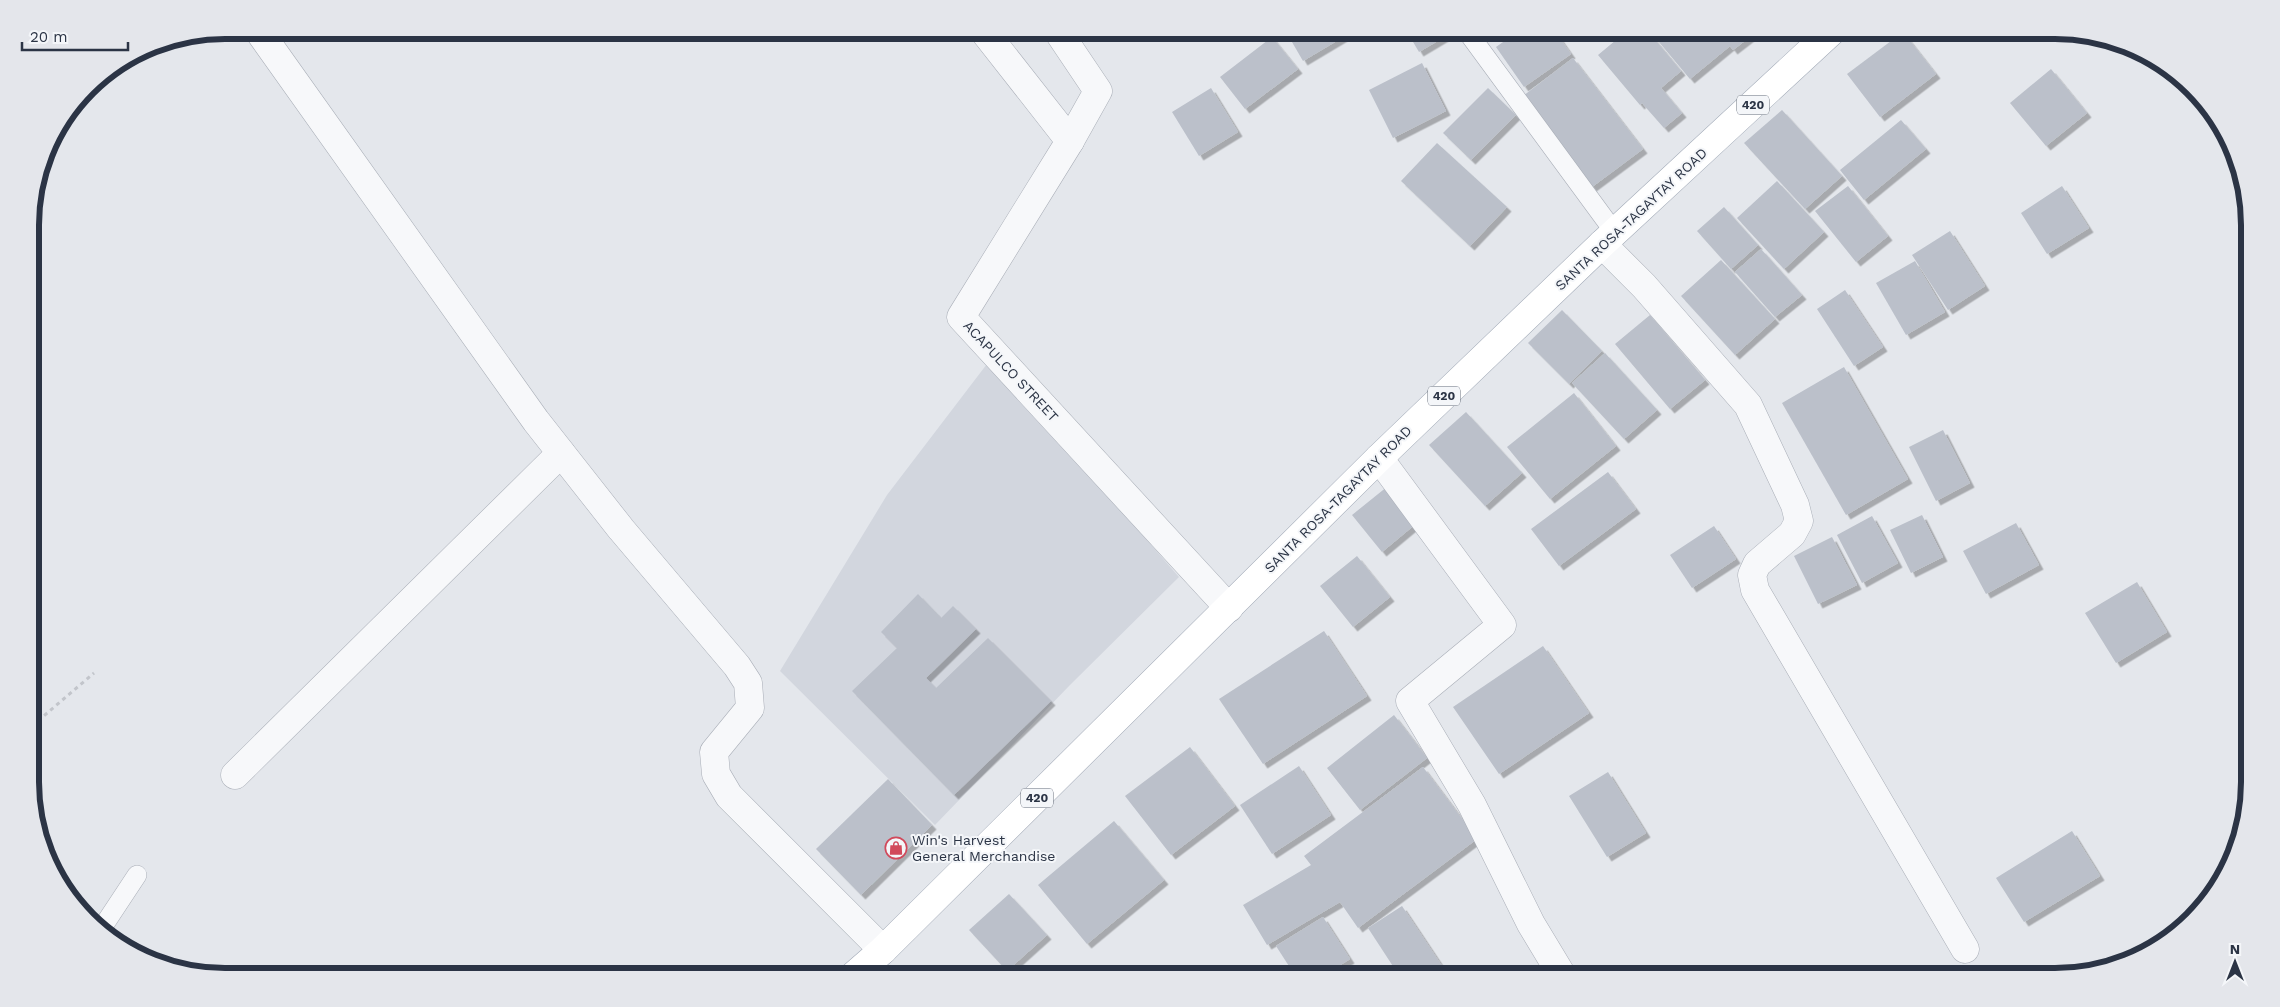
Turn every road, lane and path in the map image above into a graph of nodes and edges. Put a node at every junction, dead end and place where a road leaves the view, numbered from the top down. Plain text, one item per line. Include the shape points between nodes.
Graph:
1 (264, 39) edge
2 (990, 39) edge
3 (1063, 39) edge
4 (1472, 39) edge
5 (1823, 39) edge
6 (1070, 142) junction
7 (1608, 239) junction
8 (561, 453) junction
9 (1379, 458) junction
10 (1229, 608) junction
11 (94, 674) dead end
12 (39, 720) edge
13 (235, 775) dead end
14 (137, 875) dead end
15 (104, 924) edge
16 (1965, 949) dead end
17 (882, 950) junction
18 (862, 968) edge
19 (1558, 968) edge

1 - 8 street
2 - 6 street
3 - 6 street, ACAPULCO STREET via 1098,92
4 - 7 lane
5 - 7 main road, SANTA ROSA-TAGAYTAY ROAD / 420
6 - 10 street, ACAPULCO STREET via 961,317
7 - 9 main road, SANTA ROSA-TAGAYTAY ROAD / 420
7 - 16 street via 1644,286 1748,404 1795,505 1799,521 1792,534 1757,564 1752,575 1755,590
8 - 13 street
8 - 17 street via 737,666 748,684 750,708 714,752 716,774 729,796
9 - 10 main road, SANTA ROSA-TAGAYTAY ROAD / 420
9 - 19 street via 1502,625 1410,701 1472,805 1531,924
10 - 17 main road, SANTA ROSA-TAGAYTAY ROAD / 420
11 - 12 path
14 - 15 lane
17 - 18 main road, SANTA ROSA-TAGAYTAY ROAD / 420

